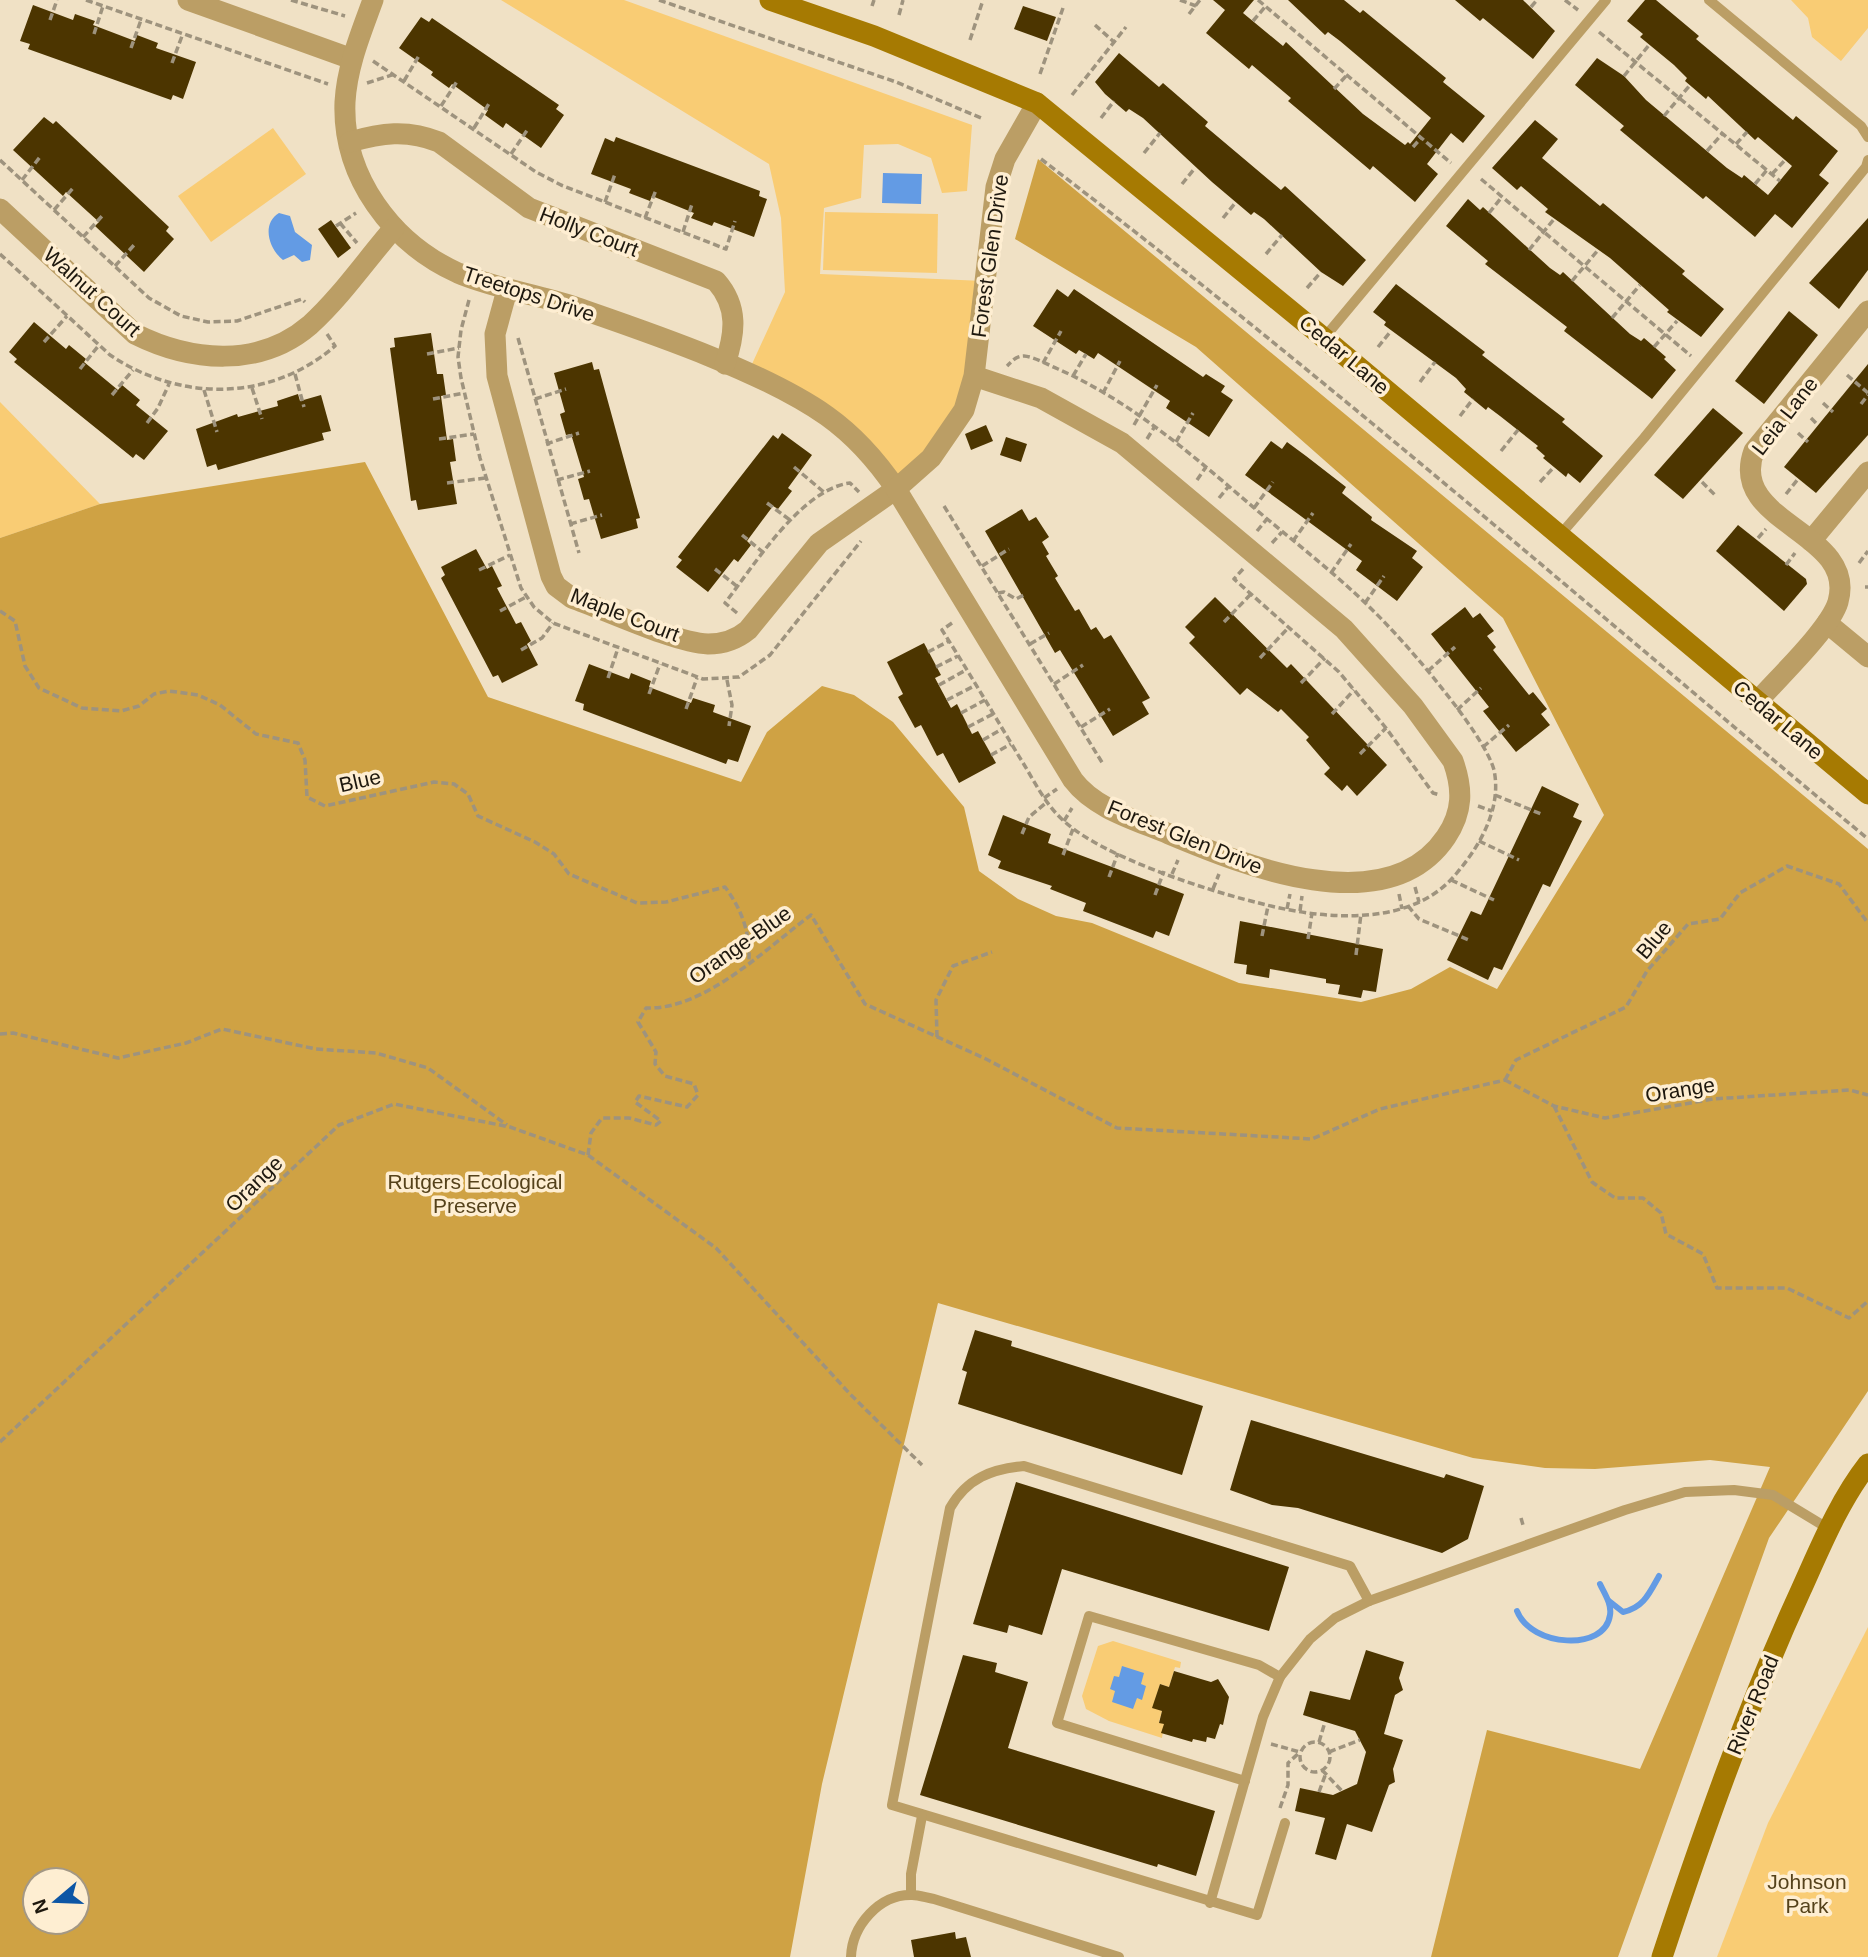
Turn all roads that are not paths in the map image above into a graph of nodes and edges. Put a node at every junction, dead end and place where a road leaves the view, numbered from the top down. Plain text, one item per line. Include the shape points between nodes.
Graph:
1 (188, 0) edge
2 (373, 0) edge
3 (770, 0) edge
4 (1606, 0) edge
5 (1709, 0) edge
6 (352, 59) junction
7 (1037, 103) junction
8 (1868, 137) edge
9 (350, 142) junction
10 (1868, 160) edge
11 (0, 209) edge
12 (394, 228) junction
13 (507, 290) junction
14 (1868, 311) edge
15 (1324, 338) junction
16 (725, 364) junction
17 (974, 376) junction
18 (1868, 472) edge
19 (896, 489) junction
20 (1560, 535) junction
21 (1811, 541) junction
22 (1827, 623) junction
23 (1868, 657) edge
24 (1757, 702) junction
25 (1868, 794) edge
26 (1868, 1464) edge
27 (1829, 1529) junction
28 (1369, 1601) junction
29 (1280, 1677) junction
30 (1245, 1782) junction
31 (922, 1816) junction
32 (1285, 1823) dead end
33 (911, 1895) junction
34 (1210, 1903) junction
35 (851, 1957) edge
36 (1119, 1957) edge
37 (1662, 1957) edge

1 - 6 street
2 - 6 street
3 - 7 street, Cedar Lane via 874,36
4 - 15 lane
5 - 8 lane via 1861,126
6 - 9 street via 345,102
7 - 15 street, Cedar Lane
7 - 17 street, Forest Glen Drive via 1005,159 996,187
9 - 12 street, Treetops Drive via 373,202
9 - 16 street, Holly Court via 385,134 421,135 439,142 530,208 716,281 733,307 733,341
10 - 20 lane
11 - 12 street, Walnut Court via 135,334 160,346 214,356 271,349 294,337
12 - 13 street, Treetops Drive via 436,260
13 - 16 street, Treetops Drive via 572,306
13 - 19 street, Maple Court via 495,334 497,376 556,586 572,598 696,643 737,639 819,543
14 - 21 street, Leia Lane via 1754,452 1750,463 1750,483 1758,499
15 - 20 street, Cedar Lane
16 - 19 street, Treetops Drive via 827,416 876,460
17 - 19 street, Forest Glen Drive via 964,410 948,435 923,467
17 - 19 street, Forest Glen Drive via 1041,398 1122,443 1345,629 1413,706 1453,761 1460,809 1442,842 1428,857 1395,875 1352,882 1305,878 1249,866 1092,799 1073,780
18 - 21 street
20 - 24 street, Cedar Lane
21 - 22 street, Leia Lane via 1829,559 1840,587 1838,603
22 - 23 street
22 - 24 street, Leia Lane
24 - 25 street, Cedar Lane
26 - 27 street, River Road
27 - 28 lane via 1773,1495 1734,1490 1685,1492
27 - 37 street, River Road via 1763,1676
28 - 29 lane via 1335,1618 1310,1639
28 - 31 lane via 1350,1566 1024,1466 1000,1468 978,1477 960,1491 950,1508 892,1805
29 - 30 lane
29 - 30 lane via 1259,1665 1089,1616 1057,1723
30 - 34 lane
31 - 33 lane
31 - 34 lane
32 - 34 lane via 1257,1915
33 - 35 lane via 896,1897 867,1914
33 - 36 lane

